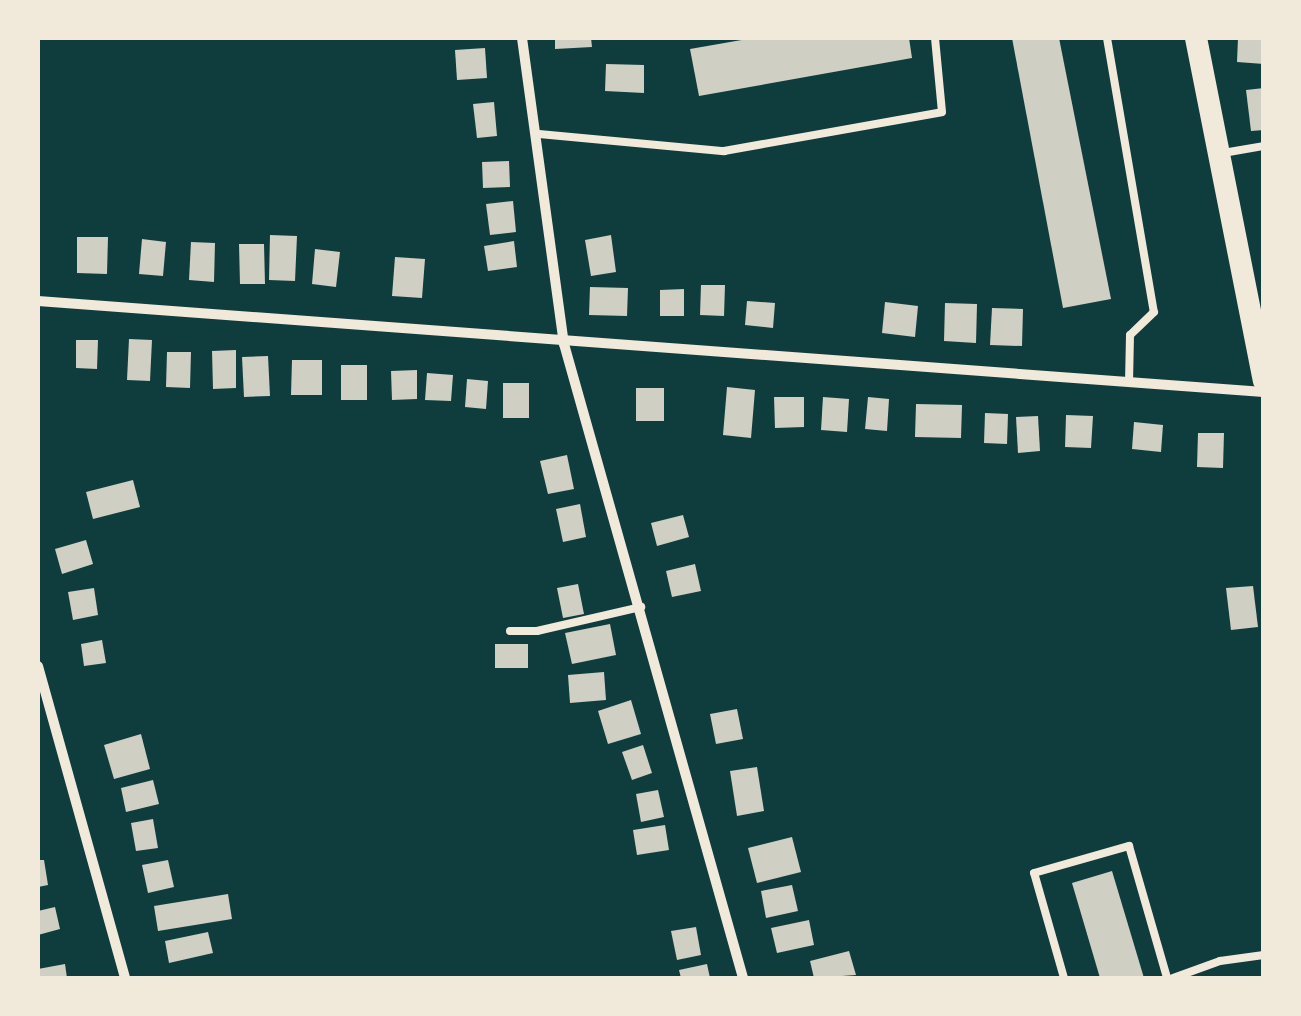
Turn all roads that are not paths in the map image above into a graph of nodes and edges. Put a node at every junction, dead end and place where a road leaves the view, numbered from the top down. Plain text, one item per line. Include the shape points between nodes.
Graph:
1 (522, 38) edge
2 (935, 38) edge
3 (1106, 38) edge
4 (1196, 38) edge
5 (539, 134) junction
6 (1264, 146) edge
7 (1219, 154) junction
8 (38, 301) edge
9 (564, 344) junction
10 (1264, 380) edge
11 (1129, 381) junction
12 (1264, 392) edge
13 (640, 607) junction
14 (510, 631) dead end
15 (38, 666) edge
16 (1264, 955) edge
17 (125, 978) edge
18 (743, 978) edge
19 (1064, 978) edge
20 (1170, 978) edge

1 - 5 street
2 - 5 lane via 942,112 724,152
3 - 11 lane via 1154,312 1130,335
4 - 7 main road
5 - 9 street
6 - 7 lane
7 - 10 main road
8 - 9 street
9 - 11 street
9 - 13 street
11 - 12 street
13 - 14 lane
13 - 18 street
15 - 17 street
16 - 20 lane
19 - 20 lane via 1034,873 1129,846

